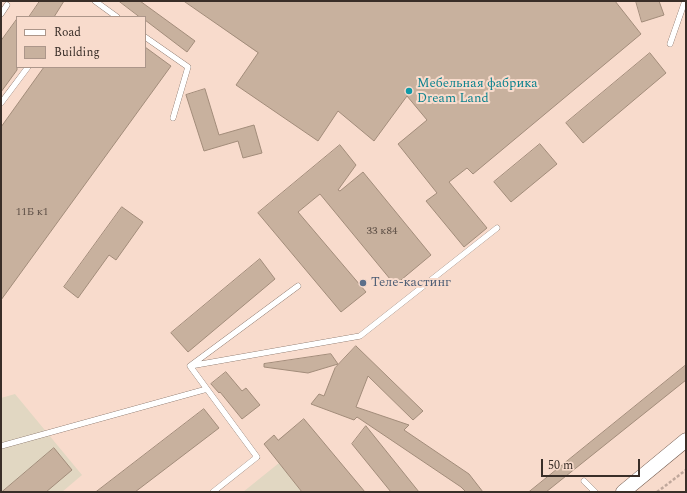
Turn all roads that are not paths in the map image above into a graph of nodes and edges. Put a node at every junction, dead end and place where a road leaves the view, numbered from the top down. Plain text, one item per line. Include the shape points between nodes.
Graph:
1 (95, 1) edge
2 (685, 1) edge
3 (7, 5) dead end
4 (1, 14) edge
5 (116, 16) edge
6 (146, 38) edge
7 (670, 44) dead end
8 (27, 68) edge
9 (1, 103) edge
10 (173, 118) dead end
11 (497, 228) dead end
12 (298, 286) dead end
13 (190, 366) junction
14 (207, 389) junction
15 (686, 440) edge
16 (1, 446) edge
17 (584, 480) dead end
18 (213, 492) edge
19 (595, 492) edge
20 (623, 492) edge

1 - 5 lane
2 - 7 lane
3 - 4 lane
6 - 10 lane via 188,67
8 - 9 lane
11 - 13 lane via 360,336
12 - 13 lane
13 - 14 lane
14 - 16 lane
14 - 18 lane via 257,457
15 - 20 street
17 - 19 lane

